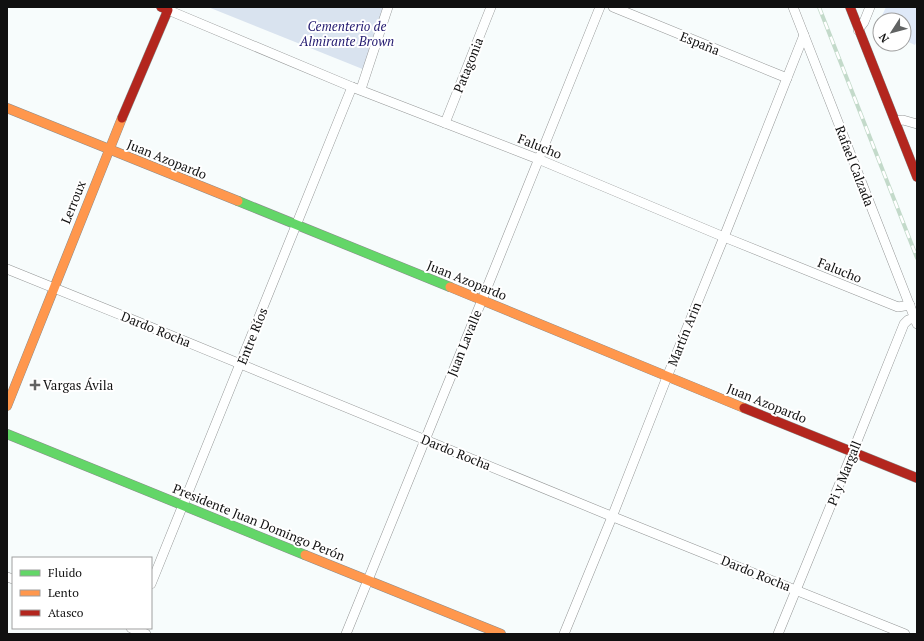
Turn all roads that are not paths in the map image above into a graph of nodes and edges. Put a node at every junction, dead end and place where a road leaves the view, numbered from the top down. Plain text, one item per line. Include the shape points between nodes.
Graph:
1 (388, 7) edge
2 (491, 7) edge
3 (600, 7) edge
4 (613, 7) edge
5 (793, 7) edge
6 (850, 7) edge
7 (870, 7) edge
8 (164, 8) edge
9 (858, 30) junction
10 (804, 35) junction
11 (787, 78) junction
12 (357, 88) junction
13 (7, 108) edge
14 (895, 121) junction
15 (445, 123) junction
16 (917, 124) edge
17 (108, 150) junction
18 (538, 159) junction
19 (917, 177) edge
20 (296, 225) junction
21 (724, 237) junction
22 (7, 269) edge
23 (54, 288) junction
24 (482, 300) junction
25 (910, 306) junction
26 (916, 321) edge
27 (241, 364) junction
28 (667, 377) junction
29 (7, 406) edge
30 (7, 434) edge
31 (425, 439) junction
32 (854, 452) junction
33 (917, 478) edge
34 (183, 505) junction
35 (612, 517) junction
36 (367, 580) junction
37 (152, 582) edge
38 (796, 589) junction
39 (132, 630) edge
40 (146, 634) edge
41 (346, 634) edge
42 (501, 634) edge
43 (564, 634) edge
44 (778, 634) edge
45 (904, 634) edge

1 - 12 street, Entre Ríos
2 - 15 street, Patagonia
3 - 18 street, Juan Lavalle
4 - 11 street, España
5 - 10 street, Rafael Calzada
6 - 9 street
7 - 9 street
8 - 12 street, Falucho
8 - 17 street, Lerroux
9 - 14 street
10 - 11 street, Martín Arin
10 - 25 street, Rafael Calzada
11 - 21 street, Martín Arin
12 - 15 street, Falucho
12 - 20 street, Entre Ríos
13 - 17 street, Juan Azopardo
14 - 16 street via 903,120
14 - 19 street
15 - 18 street, Falucho
17 - 20 street, Juan Azopardo
17 - 23 street, Lerroux
18 - 21 street, Falucho
18 - 24 street, Juan Lavalle
20 - 24 street, Juan Azopardo
20 - 27 street, Entre Ríos
21 - 25 street, Falucho via 898,307
21 - 28 street, Martín Arin
22 - 23 street, Dardo Rocha
23 - 27 street, Dardo Rocha
23 - 29 street, Lerroux
24 - 28 street, Juan Azopardo
24 - 31 street, Juan Lavalle
25 - 26 street, Rafael Calzada
26 - 32 street, Pi y Margall via 908,320 904,324
27 - 31 street, Dardo Rocha
27 - 34 street, Entre Ríos
28 - 32 street, Juan Azopardo
28 - 35 street, Martín Arin
30 - 34 street, Presidente Juan Domingo Perón
31 - 35 street, Dardo Rocha
31 - 36 street, Juan Lavalle
32 - 33 street, Juan Azopardo
32 - 38 street, Pi y Margall
34 - 36 street, Presidente Juan Domingo Perón
34 - 37 street, Entre Ríos
35 - 38 street, Dardo Rocha
35 - 43 street, Martín Arin
36 - 41 street, Juan Lavalle
36 - 42 street, Presidente Juan Domingo Perón
38 - 44 street, Pi y Margall
38 - 45 street, Dardo Rocha
39 - 40 street

